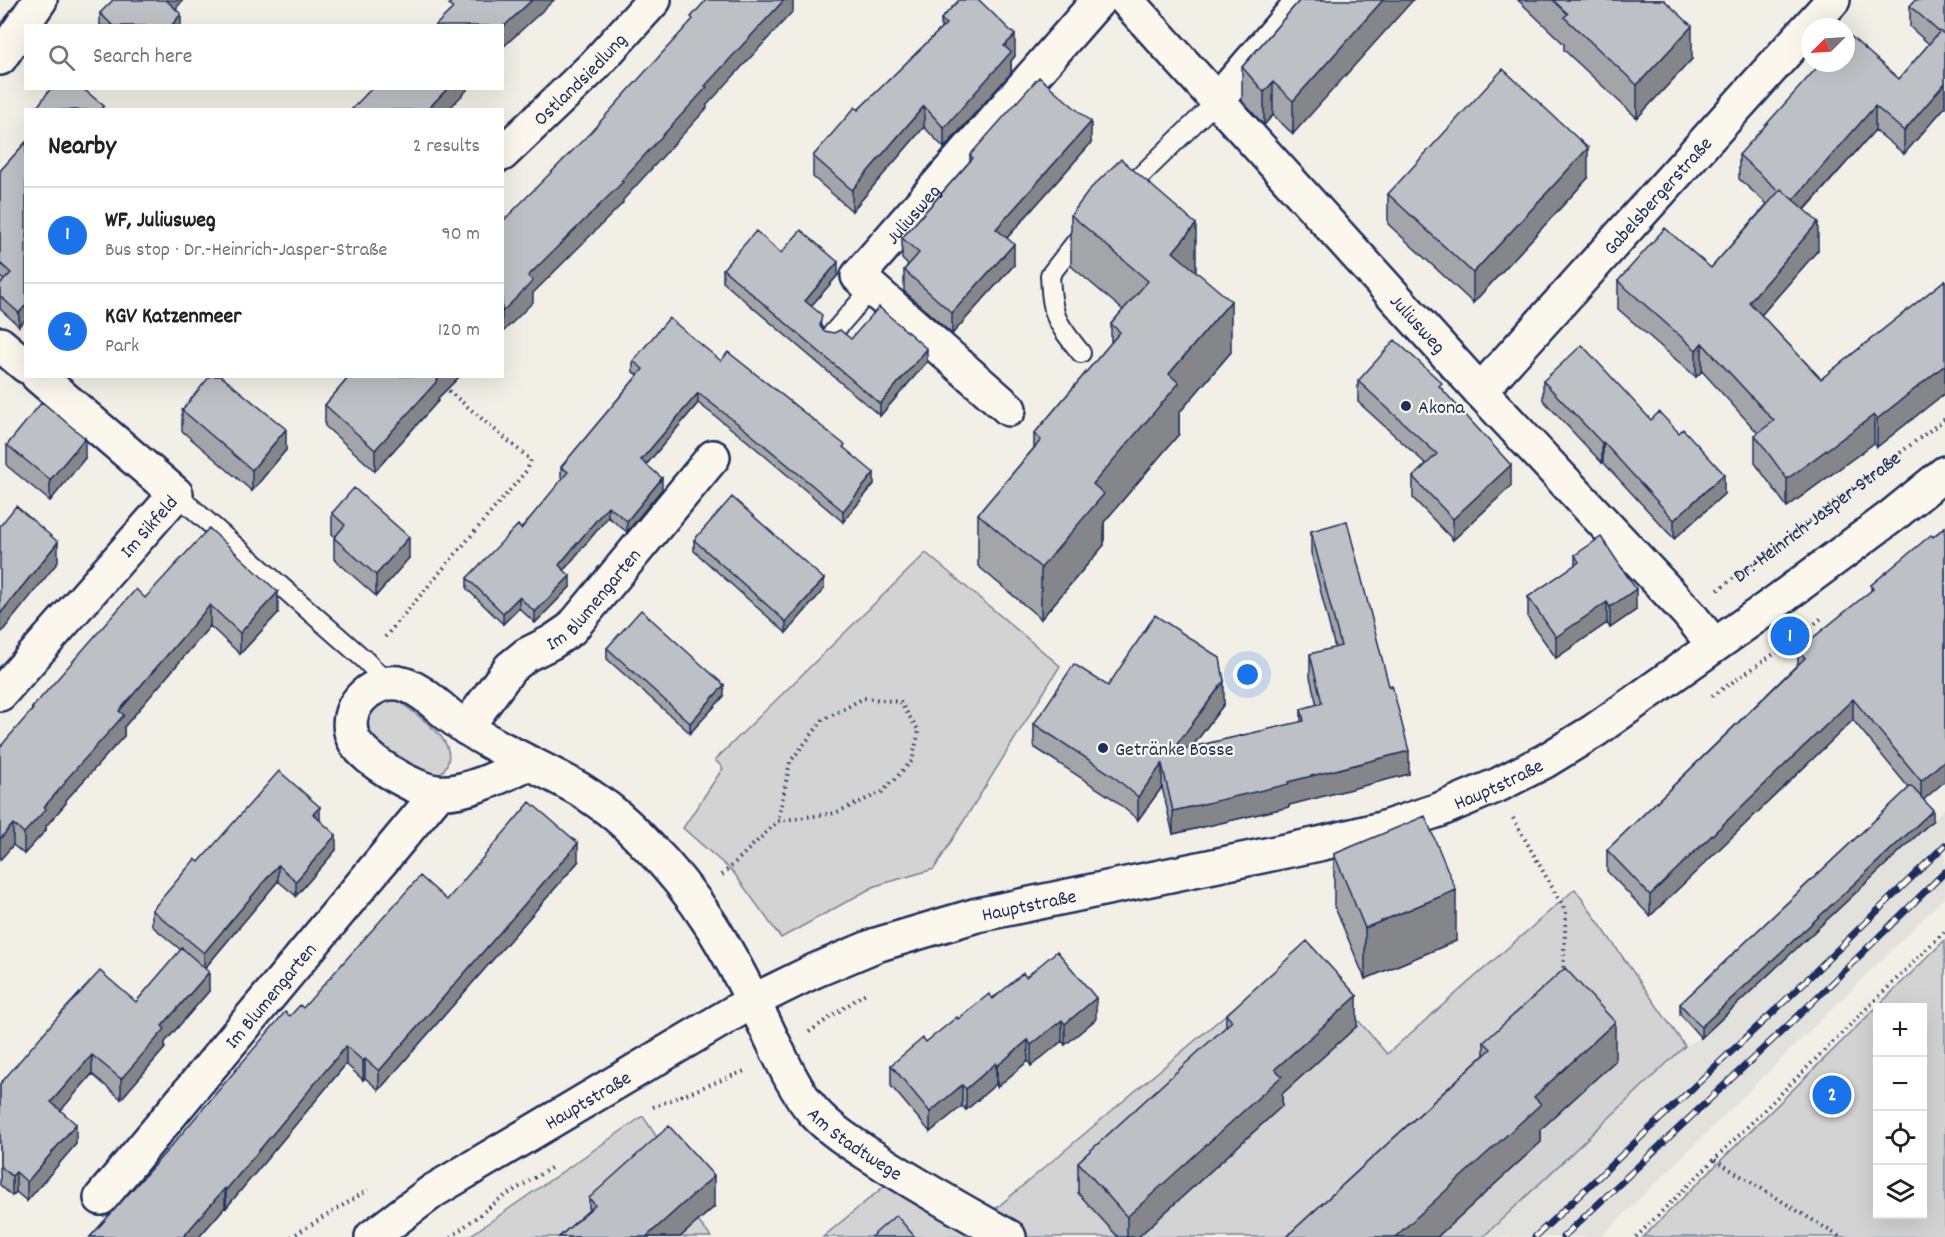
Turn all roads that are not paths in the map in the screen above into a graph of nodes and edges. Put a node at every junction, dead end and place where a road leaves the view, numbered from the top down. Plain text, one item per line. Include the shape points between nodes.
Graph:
1 (40, 0) edge
2 (654, 0) edge
3 (1099, 0) edge
4 (1126, 0) edge
5 (1304, 0) edge
6 (1833, 0) edge
7 (0, 58) edge
8 (1218, 100) junction
9 (504, 152) edge
10 (872, 288) junction
11 (831, 335) edge
12 (0, 344) edge
13 (1081, 353) dead end
14 (24, 364) edge
15 (40, 378) edge
16 (1480, 391) junction
17 (1009, 409) dead end
18 (713, 457) dead end
19 (1945, 473) edge
20 (176, 494) junction
21 (1714, 645) junction
22 (387, 683) junction
23 (0, 694) edge
24 (466, 728) junction
25 (528, 764) junction
26 (438, 793) junction
27 (753, 1001) junction
28 (100, 1198) dead end
29 (372, 1237) edge
30 (1009, 1237) edge

1 - 7 street
2 - 9 street, Ostlandsiedlung via 593,67
3 - 10 street, Juliusweg via 858,276
4 - 8 street, Juliusweg
5 - 8 street
6 - 16 street, Gabelsbergerstraße
8 - 13 lane via 1083,232 1050,275 1051,304 1058,325
8 - 16 street, Juliusweg
10 - 11 lane
10 - 17 street
12 - 14 street
15 - 20 street, Im Sikfeld
16 - 21 street, Juliusweg
18 - 24 street, Im Blumengarten via 571,629 510,668
19 - 21 street
20 - 22 lane
20 - 23 street, Im Sikfeld
21 - 27 street, Hauptstraße via 1545,761 1439,810 1319,844 976,915 876,945
22 - 24 street via 408,685
22 - 26 street via 359,699 352,713 352,736 359,748 405,782
24 - 25 street
25 - 26 street via 481,784
25 - 27 street via 580,790 620,818 662,860 720,937
26 - 28 street, Im Blumengarten
27 - 29 street, Hauptstraße via 433,1191
27 - 30 street, Am Stadtwege via 792,1081 837,1134

